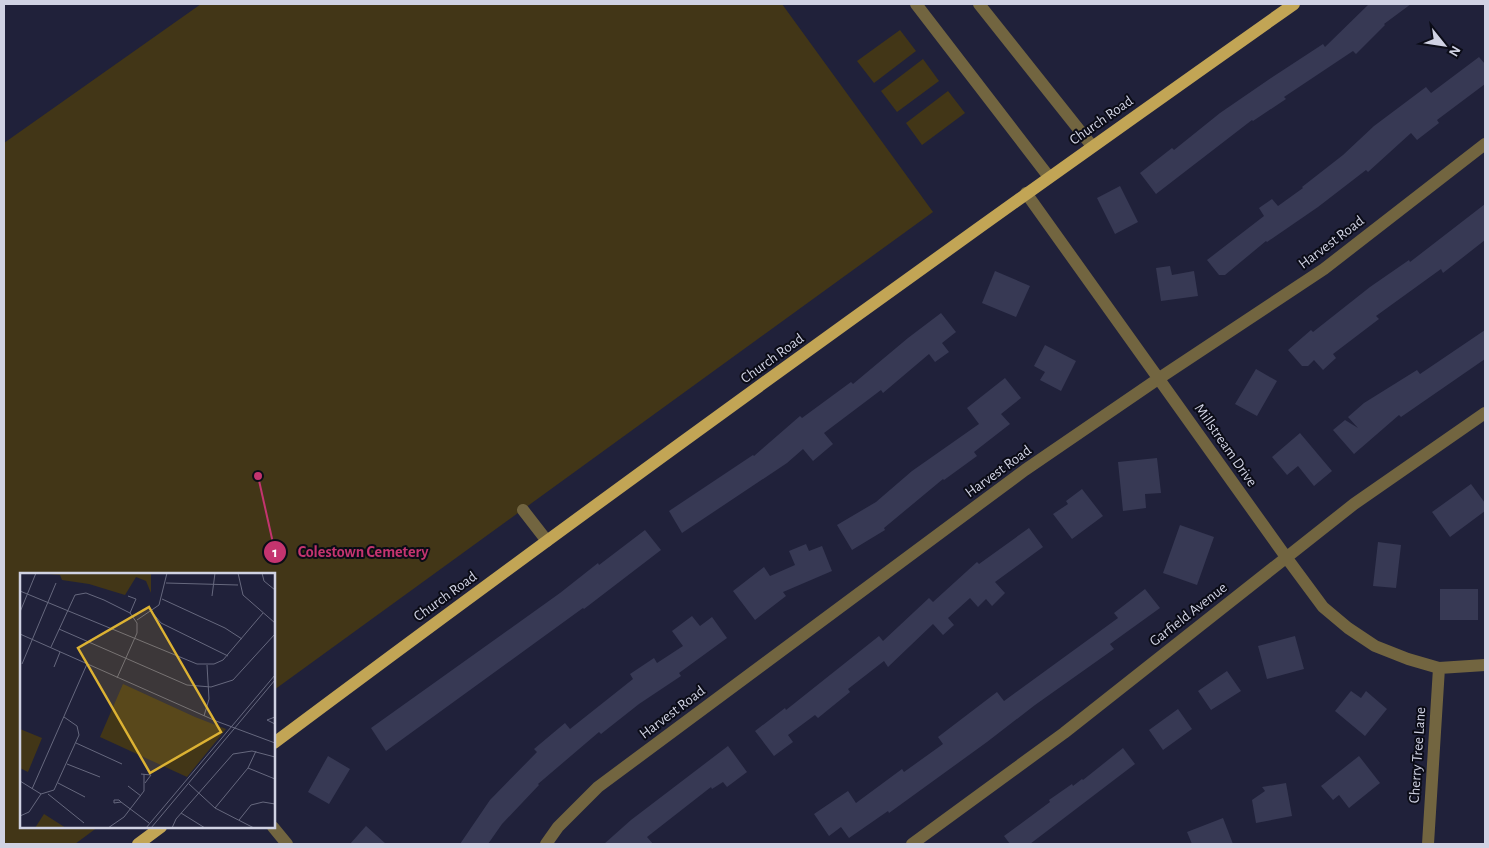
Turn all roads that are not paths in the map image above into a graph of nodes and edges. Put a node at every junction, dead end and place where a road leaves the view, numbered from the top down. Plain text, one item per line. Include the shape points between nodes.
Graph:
1 (916, 4) edge
2 (980, 4) edge
3 (1294, 4) edge
4 (1485, 144) edge
5 (1092, 146) junction
6 (1049, 177) junction
7 (1026, 193) junction
8 (1158, 379) junction
9 (1485, 413) edge
10 (523, 510) dead end
11 (547, 541) junction
12 (1286, 558) junction
13 (1485, 665) edge
14 (1439, 668) junction
15 (275, 742) edge
16 (160, 828) edge
17 (274, 828) edge
18 (138, 844) edge
19 (287, 844) edge
20 (546, 844) edge
21 (912, 844) edge
22 (1428, 844) edge

1 - 6 street
2 - 5 street
3 - 5 main road, Church Road
4 - 8 street, Harvest Road via 1324,269
5 - 6 main road, Church Road
6 - 7 main road, Church Road
7 - 8 street, Millstream Drive
7 - 11 main road, Church Road
8 - 12 street, Millstream Drive
8 - 20 street, Harvest Road via 1026,470 598,787 558,827
9 - 12 street, Garfield Avenue via 1354,504
10 - 11 street
11 - 15 main road, Church Road
12 - 14 street, Millstream Drive via 1323,607 1348,628 1375,646
12 - 21 street, Garfield Avenue via 1064,732
13 - 14 street, Millstream Drive
14 - 22 street, Cherry Tree Lane
16 - 18 main road
17 - 19 street

